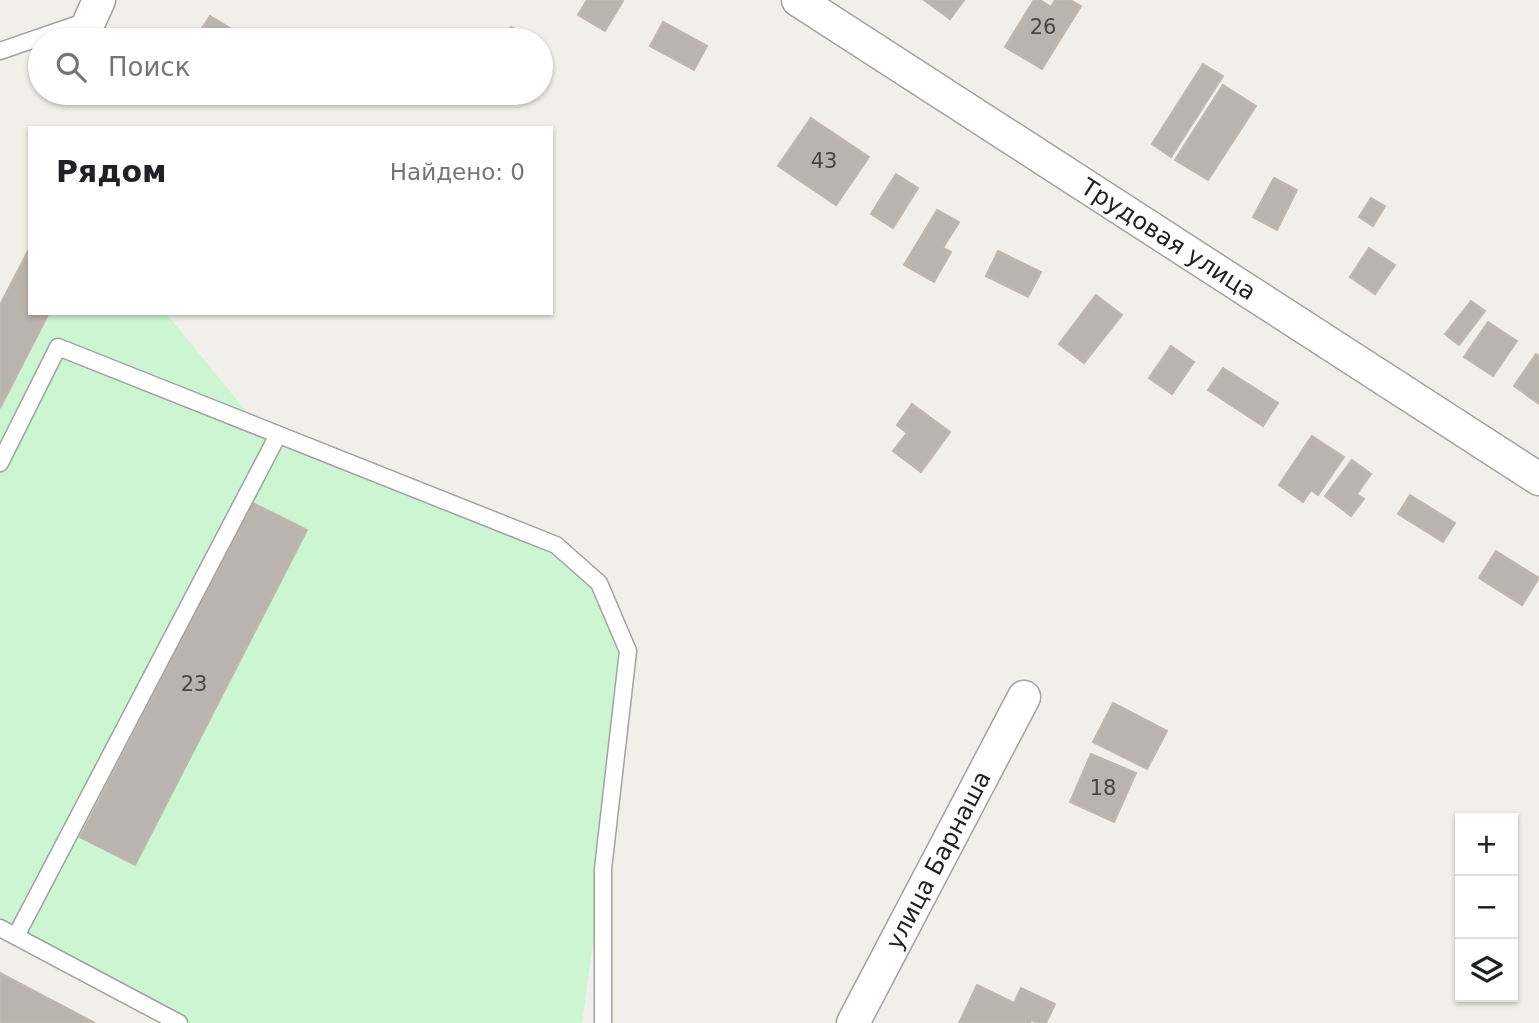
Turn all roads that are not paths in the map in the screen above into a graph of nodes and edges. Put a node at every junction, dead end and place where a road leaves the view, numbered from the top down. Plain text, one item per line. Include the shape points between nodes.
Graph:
1 (798, 0) edge
2 (95, 10) edge
3 (53, 28) edge
4 (28, 39) edge
5 (0, 51) edge
6 (278, 435) junction
7 (0, 463) edge
8 (1539, 479) edge
9 (1024, 696) dead end
10 (0, 928) edge
11 (16, 936) junction
12 (179, 1023) edge
13 (603, 1023) edge
14 (853, 1023) edge

1 - 8 street, Трудовая улица
2 - 3 lane
4 - 5 lane
6 - 7 lane via 58,347
6 - 11 lane
6 - 13 lane via 555,545 599,583 628,651 603,869
9 - 14 street, улица Барнаша
10 - 11 lane
11 - 12 lane

